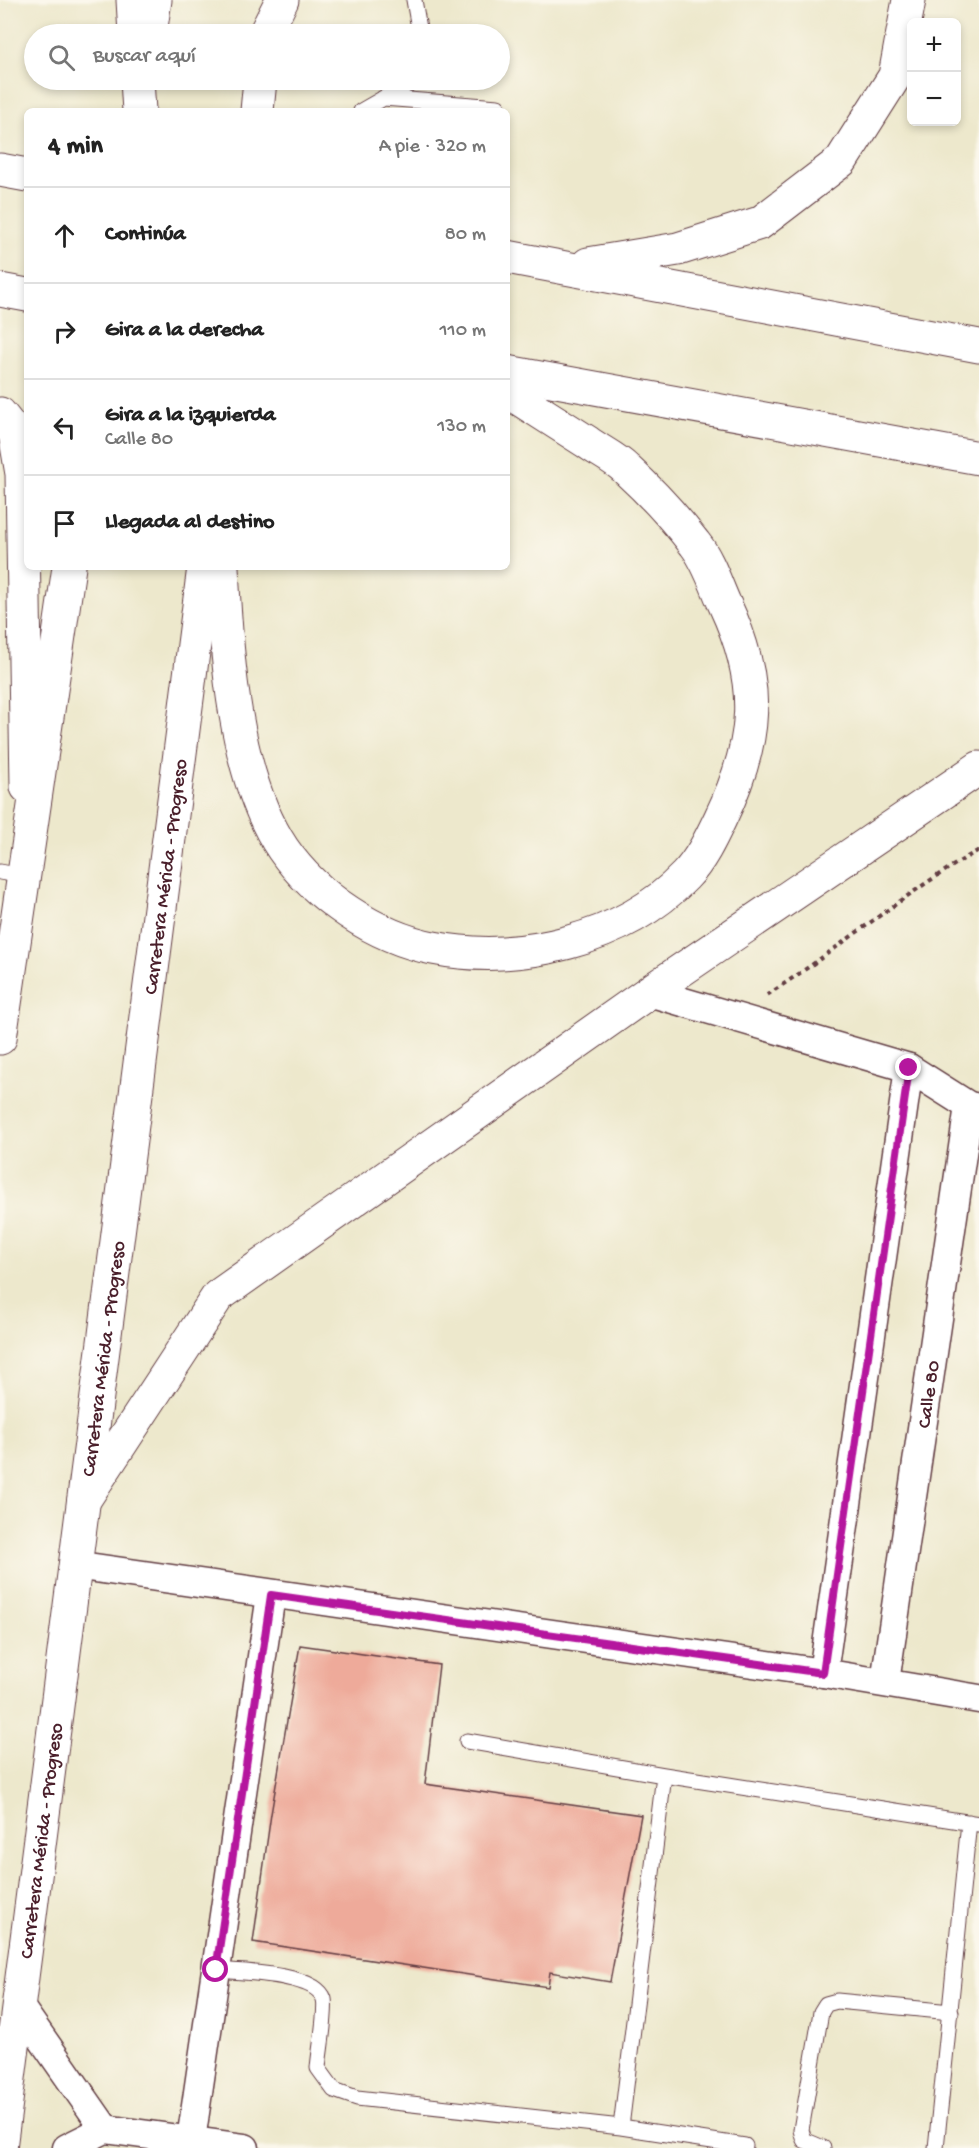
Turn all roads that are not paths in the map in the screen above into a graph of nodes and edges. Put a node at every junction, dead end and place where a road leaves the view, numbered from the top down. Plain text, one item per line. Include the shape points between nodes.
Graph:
1 (133, 0) edge
2 (155, 0) edge
3 (268, 0) edge
4 (282, 0) edge
5 (414, 0) edge
6 (909, 0) edge
7 (134, 24) edge
8 (151, 24) edge
9 (266, 24) edge
10 (270, 24) edge
11 (418, 24) edge
12 (138, 90) edge
13 (142, 90) edge
14 (259, 90) edge
15 (397, 90) edge
16 (383, 98) junction
17 (498, 107) dead end
18 (139, 108) edge
19 (139, 108) edge
20 (256, 108) edge
21 (366, 108) edge
22 (0, 170) edge
23 (24, 174) edge
24 (510, 258) edge
25 (566, 267) junction
26 (979, 346) edge
27 (510, 373) edge
28 (510, 392) edge
29 (0, 414) edge
30 (979, 458) edge
31 (69, 570) edge
32 (204, 570) edge
33 (222, 570) edge
34 (979, 768) edge
35 (28, 834) junction
36 (11, 874) edge
37 (649, 992) junction
38 (0, 1038) edge
39 (909, 1068) junction
40 (974, 1107) edge
41 (84, 1500) junction
42 (74, 1565) junction
43 (271, 1595) junction
44 (823, 1673) junction
45 (885, 1683) junction
46 (979, 1699) edge
47 (467, 1741) dead end
48 (664, 1775) junction
49 (974, 1823) edge
50 (216, 1970) junction
51 (20, 2007) junction
52 (951, 2012) junction
53 (621, 2127) junction
54 (105, 2129) junction
55 (191, 2140) junction
56 (746, 2146) dead end
57 (0, 2148) edge
58 (67, 2148) edge
59 (245, 2148) edge
60 (823, 2148) edge
61 (936, 2148) edge

1 - 7 main road
2 - 8 main road
3 - 9 main road
4 - 10 main road
5 - 11 lane
6 - 25 main road via 895,76 841,161 760,223 678,249
12 - 18 main road
13 - 19 main road
14 - 20 main road
15 - 16 lane
16 - 17 lane
16 - 21 lane
22 - 23 main road
24 - 25 main road
25 - 26 main road
27 - 30 main road
28 - 33 main road via 625,467 698,547 741,639 749,674 751,724 745,761 711,837 687,875 656,901 614,925 563,944 511,952 432,948 388,933 344,909 304,875 282,848 262,808 246,758 226,651
29 - 35 main road via 15,433 22,474
31 - 35 main road
32 - 41 main road, Carretera Mérida - Progreso
34 - 37 main road
35 - 36 main road
36 - 38 main road
37 - 39 street
37 - 41 main road via 218,1296
39 - 40 street
39 - 44 street
40 - 45 street, Calle 80
41 - 42 main road, Carretera Mérida - Progreso
42 - 43 street
42 - 51 main road, Carretera Mérida - Progreso
43 - 44 street
43 - 50 street
44 - 45 street
45 - 46 street
47 - 48 lane
48 - 49 lane
48 - 53 lane
49 - 52 lane
50 - 53 lane via 298,1980 317,1988 324,2000 318,2068 334,2090 357,2098
50 - 55 street
51 - 54 street
51 - 57 main road, Carretera Mérida - Progreso
52 - 60 lane via 837,2001 826,2004 820,2012 801,2130 804,2140
52 - 61 lane
53 - 56 lane
54 - 55 street
54 - 58 street
55 - 59 street

